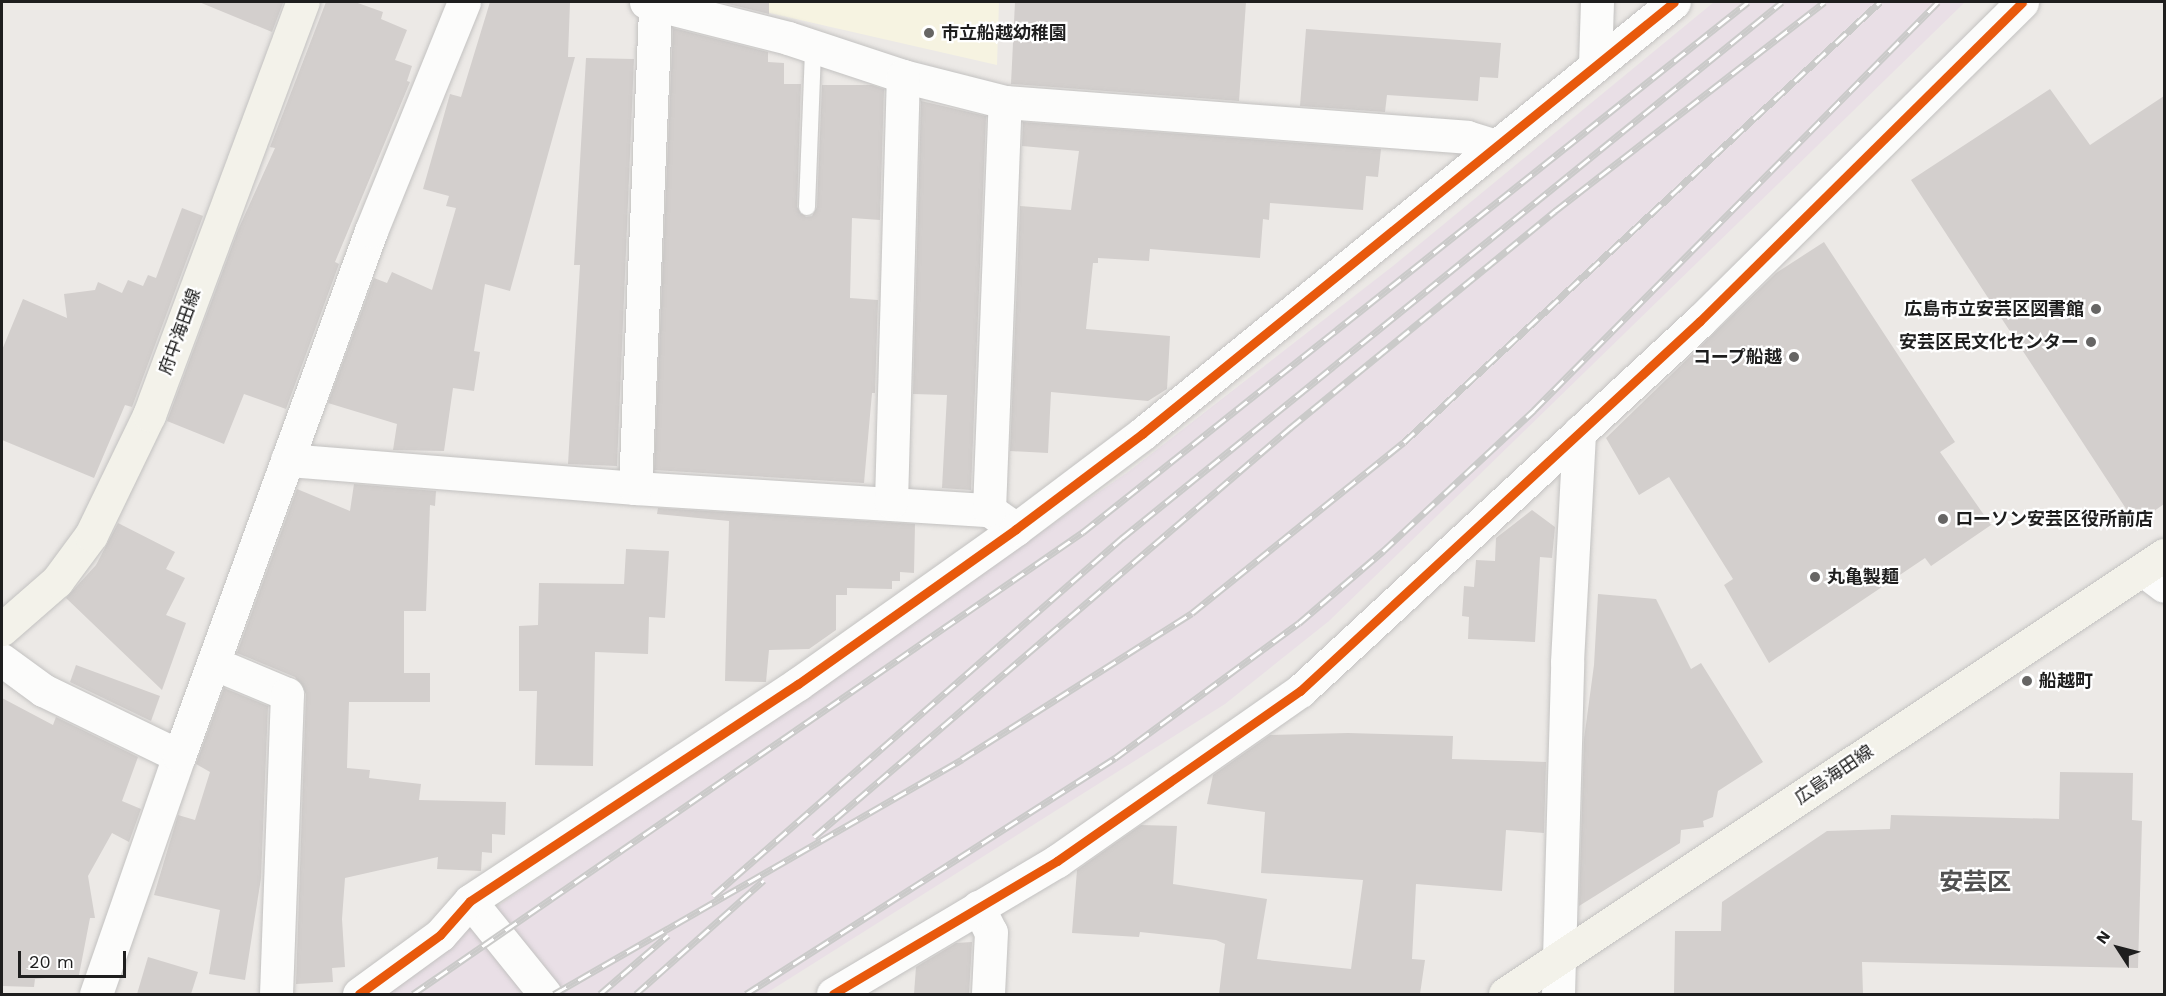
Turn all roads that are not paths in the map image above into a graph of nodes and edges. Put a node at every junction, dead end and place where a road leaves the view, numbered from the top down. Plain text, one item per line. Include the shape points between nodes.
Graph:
1 (303, 2) edge
2 (464, 2) edge
3 (1597, 2) edge
4 (1674, 2) edge
5 (2022, 2) edge
6 (650, 3) edge
7 (813, 49) junction
8 (1595, 65) junction
9 (903, 76) junction
10 (1005, 102) junction
11 (1497, 146) junction
12 (807, 207) dead end
13 (1579, 432) junction
14 (287, 460) junction
15 (635, 488) junction
16 (891, 502) junction
17 (989, 510) junction
18 (1016, 530) junction
19 (2157, 571) edge
20 (2, 629) edge
21 (2, 660) edge
22 (213, 663) junction
23 (179, 756) junction
24 (470, 901) junction
25 (978, 907) junction
26 (1559, 957) junction
27 (96, 994) edge
28 (276, 994) edge
29 (359, 994) edge
30 (545, 994) edge
31 (833, 994) edge
32 (988, 994) edge
33 (1504, 994) edge
34 (1558, 994) edge

1 - 20 main road, 府中海田線 via 144,425 91,535 57,581
2 - 14 street via 371,231
3 - 8 street
4 - 8 street
5 - 13 street via 1700,321
6 - 7 street via 788,38
6 - 15 street
7 - 9 street
7 - 12 lane
8 - 11 street
9 - 10 street
9 - 16 street
10 - 11 street via 1467,137
10 - 17 street
11 - 18 street via 1142,434
13 - 25 street via 1299,691 1057,861
13 - 26 street via 1567,662
14 - 15 street
14 - 22 street
15 - 16 street
16 - 17 street
17 - 18 street
18 - 24 street via 798,684
19 - 26 main road, 広島海田線
21 - 23 street via 43,690
22 - 23 street
22 - 28 street via 287,694
23 - 27 street
24 - 29 street via 440,935
24 - 30 street
25 - 31 street
25 - 32 street via 992,932
26 - 33 main road, 広島海田線
26 - 34 street

